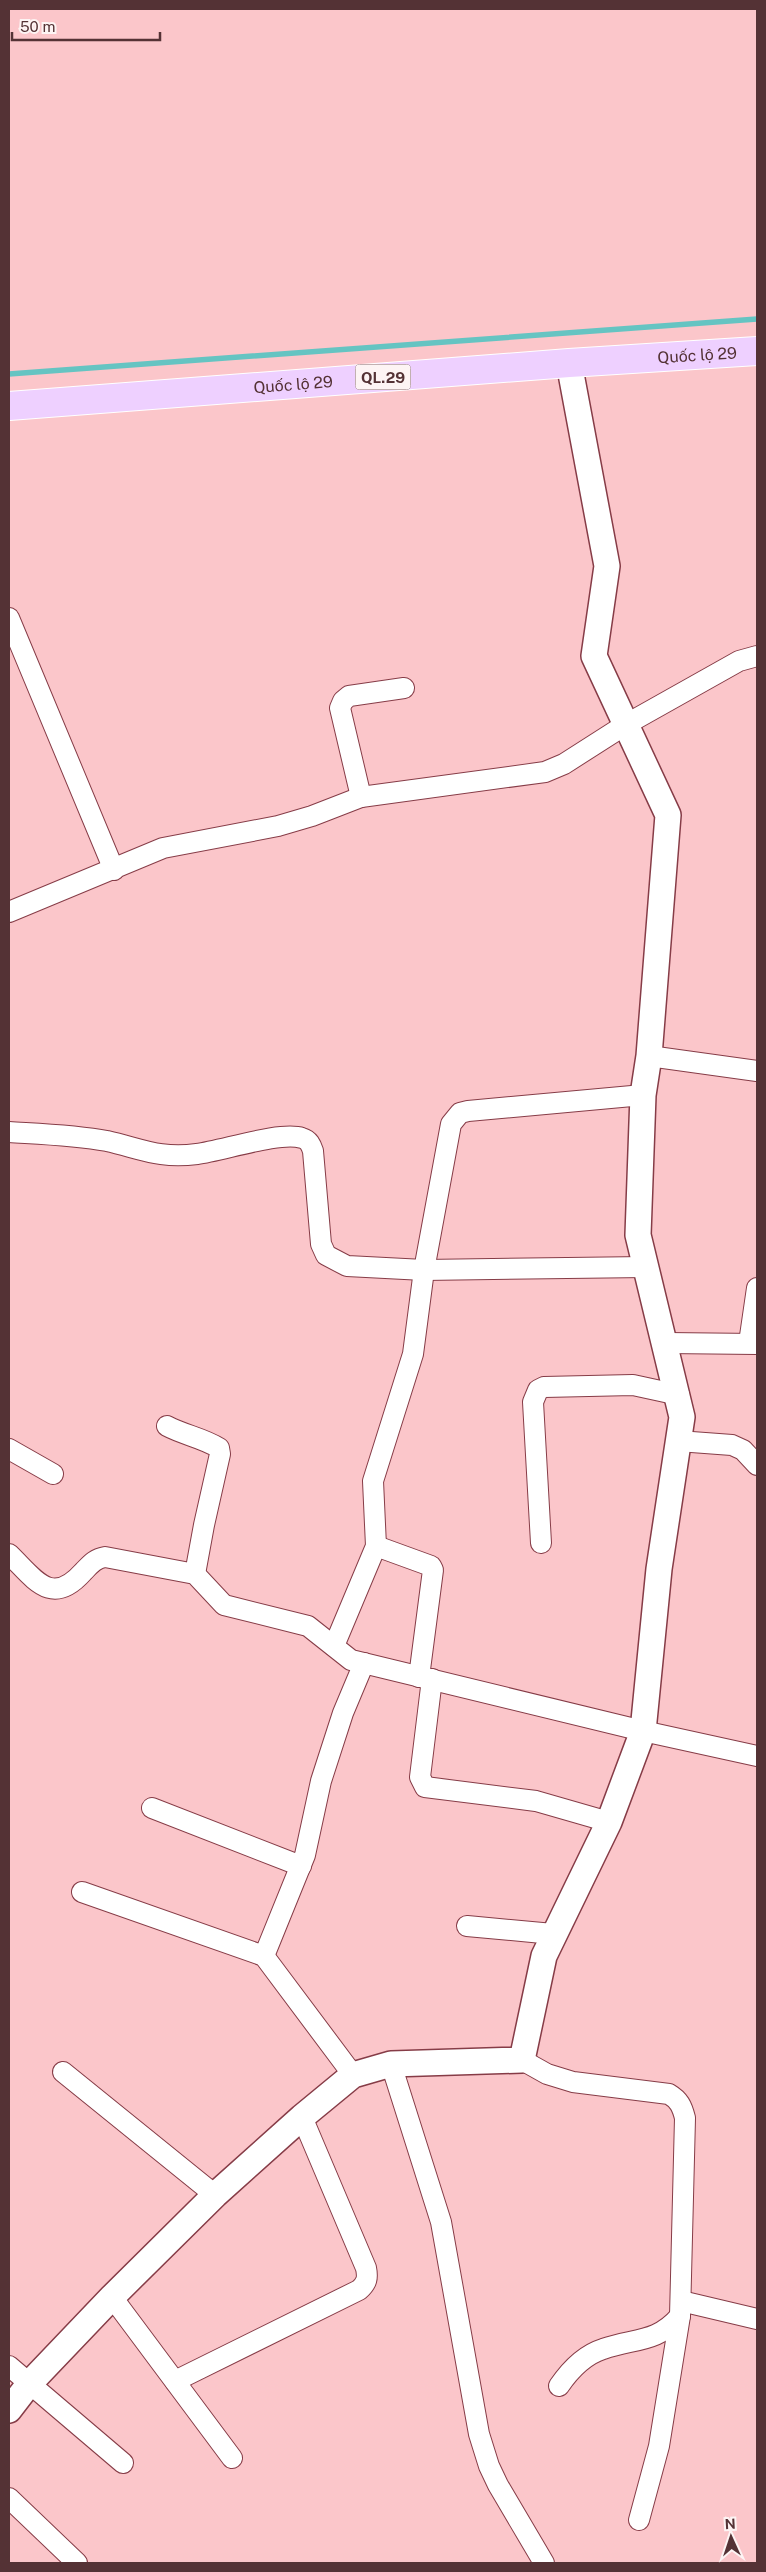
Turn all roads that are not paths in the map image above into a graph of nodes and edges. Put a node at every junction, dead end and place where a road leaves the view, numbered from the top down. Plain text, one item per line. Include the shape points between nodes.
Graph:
1 (757, 351) edge
2 (569, 363) junction
3 (9, 406) edge
4 (9, 618) edge
5 (757, 656) edge
6 (404, 688) dead end
7 (625, 725) junction
8 (361, 797) junction
9 (114, 870) junction
10 (9, 912) edge
11 (649, 1056) junction
12 (757, 1071) edge
13 (643, 1095) junction
14 (9, 1132) edge
15 (646, 1267) junction
16 (424, 1270) junction
17 (757, 1288) edge
18 (666, 1343) junction
19 (753, 1343) edge
20 (679, 1395) junction
21 (167, 1426) dead end
22 (678, 1441) junction
23 (9, 1449) edge
24 (757, 1465) edge
25 (52, 1474) dead end
26 (541, 1543) dead end
27 (376, 1546) junction
28 (9, 1554) edge
29 (195, 1574) junction
30 (334, 1646) junction
31 (364, 1663) junction
32 (426, 1678) junction
33 (643, 1731) junction
34 (757, 1756) edge
35 (152, 1808) dead end
36 (609, 1822) junction
37 (301, 1866) junction
38 (82, 1892) dead end
39 (468, 1926) dead end
40 (553, 1934) junction
41 (264, 1956) junction
42 (522, 2060) junction
43 (390, 2064) junction
44 (63, 2072) dead end
45 (353, 2075) junction
46 (302, 2117) junction
47 (215, 2195) junction
48 (112, 2297) junction
49 (681, 2308) junction
50 (757, 2319) edge
51 (9, 2366) edge
52 (175, 2381) junction
53 (29, 2384) junction
54 (559, 2386) dead end
55 (9, 2410) edge
56 (232, 2458) dead end
57 (123, 2463) dead end
58 (9, 2498) edge
59 (639, 2520) dead end
60 (77, 2563) edge
61 (544, 2563) edge

1 - 2 highway, Quốc lộ 29 / QL.29
2 - 3 highway, Quốc lộ 29 / QL.29
2 - 7 street via 607,566 594,656
4 - 9 street
5 - 7 street via 739,661
6 - 8 street via 349,696 340,708
7 - 8 street via 564,764 544,772
7 - 11 street via 668,816
8 - 9 street via 278,826 163,848
9 - 10 street
11 - 12 street
11 - 13 street
13 - 15 street via 638,1235
13 - 16 street via 460,1113 450,1124
14 - 16 street via 82,1137 176,1157 277,1138 302,1138 314,1151 321,1244 326,1255 348,1266
15 - 16 street
15 - 18 street
16 - 27 street via 413,1354 374,1481
17 - 19 street
18 - 19 street
18 - 20 street
20 - 22 street via 682,1418
20 - 26 street via 617,1384 544,1387 538,1390 532,1402
21 - 29 street via 219,1448
22 - 24 street via 732,1445
22 - 33 street via 659,1569
23 - 25 street
27 - 30 street
27 - 32 street via 431,1566 433,1570
28 - 29 street via 38,1583 57,1590 72,1585 93,1561 105,1558
29 - 30 street via 224,1605 308,1626
30 - 31 street via 351,1660
31 - 32 street
31 - 37 street via 343,1713 324,1773
32 - 33 street
32 - 36 street via 420,1777 424,1787 536,1802
33 - 34 street
33 - 36 street
35 - 37 street
36 - 40 street
37 - 41 street
38 - 41 street
39 - 40 street
40 - 42 street via 544,1956
41 - 45 street
42 - 43 street
42 - 49 street via 548,2074 573,2082 669,2094 678,2099 685,2118
43 - 45 street
43 - 61 street via 441,2222 479,2434 498,2486
44 - 47 street
45 - 46 street
46 - 47 street
46 - 52 street via 366,2268 365,2285
47 - 48 street
48 - 52 street
48 - 53 street
49 - 50 street
49 - 54 street via 669,2329 659,2335 594,2352 576,2364
49 - 59 street via 659,2446
51 - 53 street
52 - 56 street
53 - 55 street
53 - 57 street
58 - 60 street

